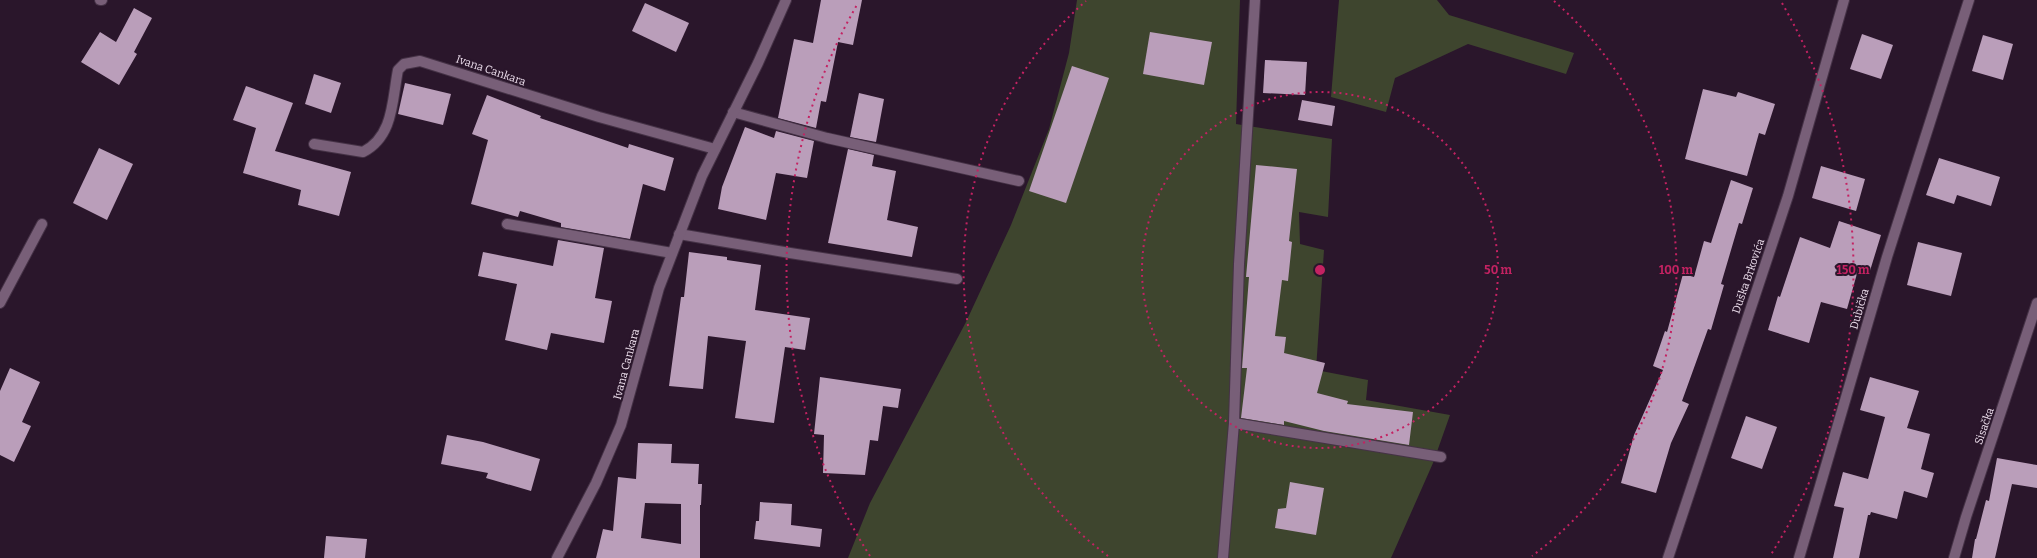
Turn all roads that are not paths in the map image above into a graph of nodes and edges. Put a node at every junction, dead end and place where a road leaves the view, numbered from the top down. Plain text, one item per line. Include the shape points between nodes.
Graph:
1 (786, 0) edge
2 (1255, 0) edge
3 (1844, 0) edge
4 (1969, 0) edge
5 (733, 112) junction
6 (314, 144) dead end
7 (716, 149) junction
8 (1019, 181) dead end
9 (42, 224) dead end
10 (507, 224) dead end
11 (679, 234) junction
12 (672, 253) junction
13 (957, 279) dead end
14 (2037, 303) edge
15 (0, 304) edge
16 (1234, 423) junction
17 (1441, 457) dead end
18 (557, 558) edge
19 (1223, 558) edge
20 (1668, 558) edge
21 (1800, 558) edge
22 (1954, 558) edge

1 - 5 street, Ivana Cankara
2 - 16 street via 1239,264
3 - 20 street, Duška Brkovića via 1788,196
4 - 21 street, Dubička via 1886,256
5 - 7 street, Ivana Cankara
5 - 8 street via 827,138
6 - 7 street, Ivana Cankara via 362,152 377,143 387,128 398,70 404,64 420,61 599,117
7 - 11 street, Ivana Cankara via 702,176
9 - 15 street
10 - 12 street
11 - 12 street, Ivana Cankara
11 - 13 street
12 - 18 street, Ivana Cankara via 659,288 621,425 596,483
14 - 22 street, Sisačka
16 - 17 street
16 - 19 street

